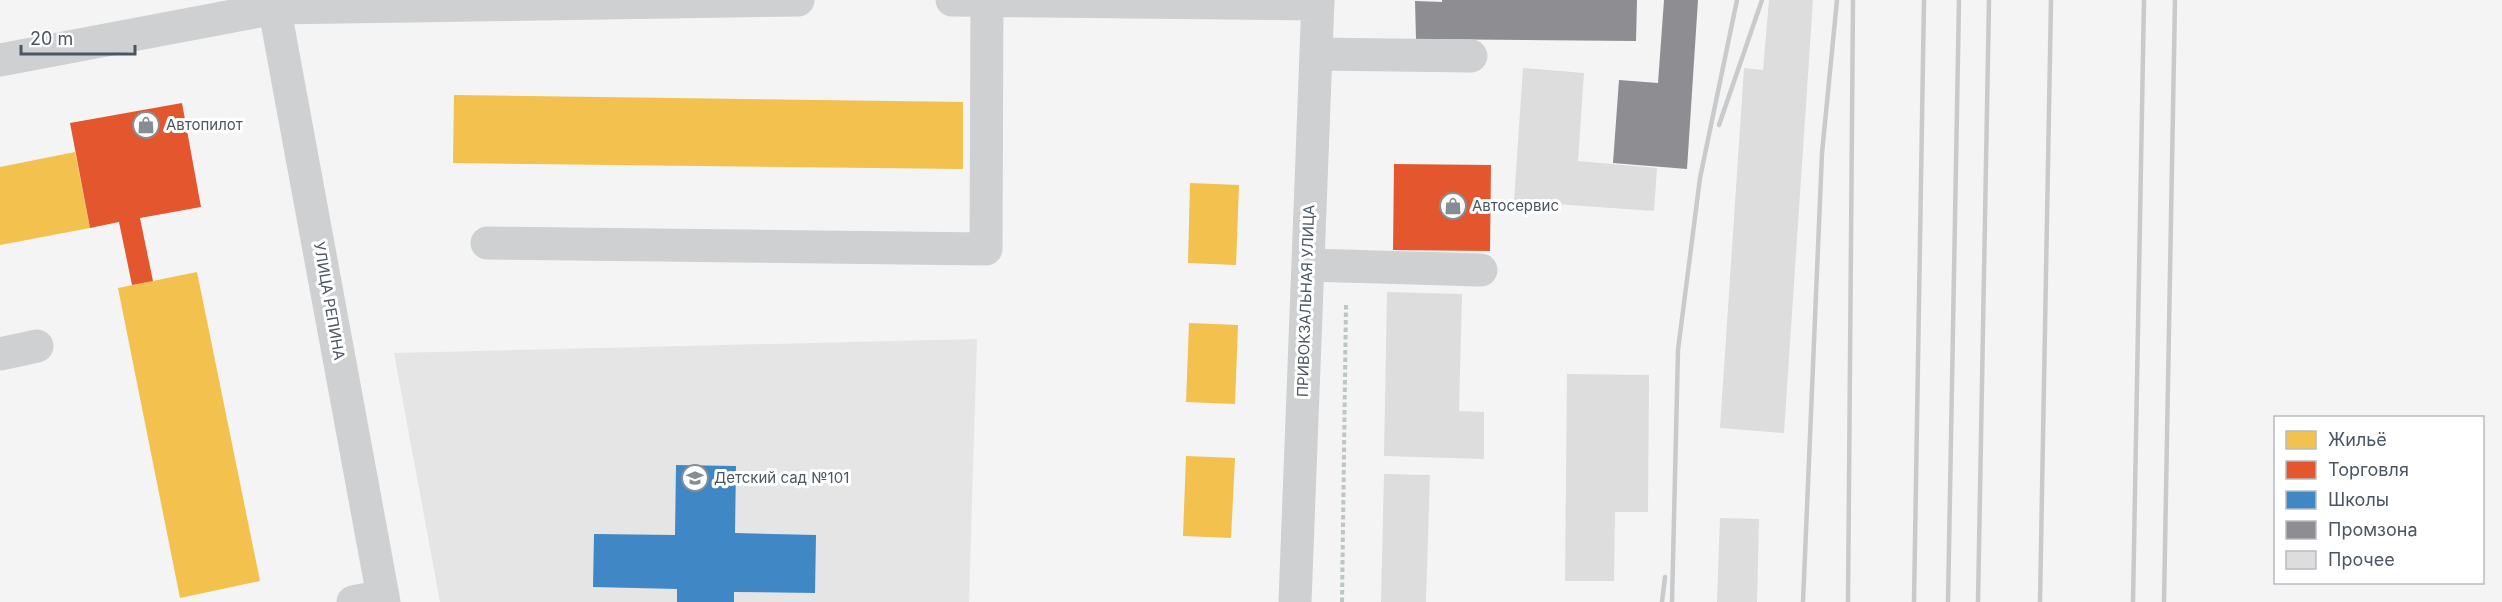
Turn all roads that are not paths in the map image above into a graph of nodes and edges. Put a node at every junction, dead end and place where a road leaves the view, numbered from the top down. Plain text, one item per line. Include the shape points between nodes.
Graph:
1 (798, 0) edge
2 (952, 0) edge
3 (987, 0) edge
4 (1318, 2) edge
5 (274, 4) edge
6 (1316, 54) junction
7 (1471, 56) dead end
8 (0, 60) edge
9 (487, 243) dead end
10 (1308, 265) junction
11 (1481, 270) dead end
12 (38, 346) dead end
13 (0, 354) edge
14 (374, 600) edge
15 (1294, 602) edge

1 - 5 street
2 - 3 street
3 - 4 street
3 - 9 street via 986,249
4 - 6 street, ПРИВОКЗАЛЬНАЯ УЛИЦА
5 - 8 street
5 - 14 street, УЛИЦА РЕПИНА
6 - 7 street
6 - 10 street, ПРИВОКЗАЛЬНАЯ УЛИЦА
10 - 11 street
10 - 15 street, ПРИВОКЗАЛЬНАЯ УЛИЦА
12 - 13 street

